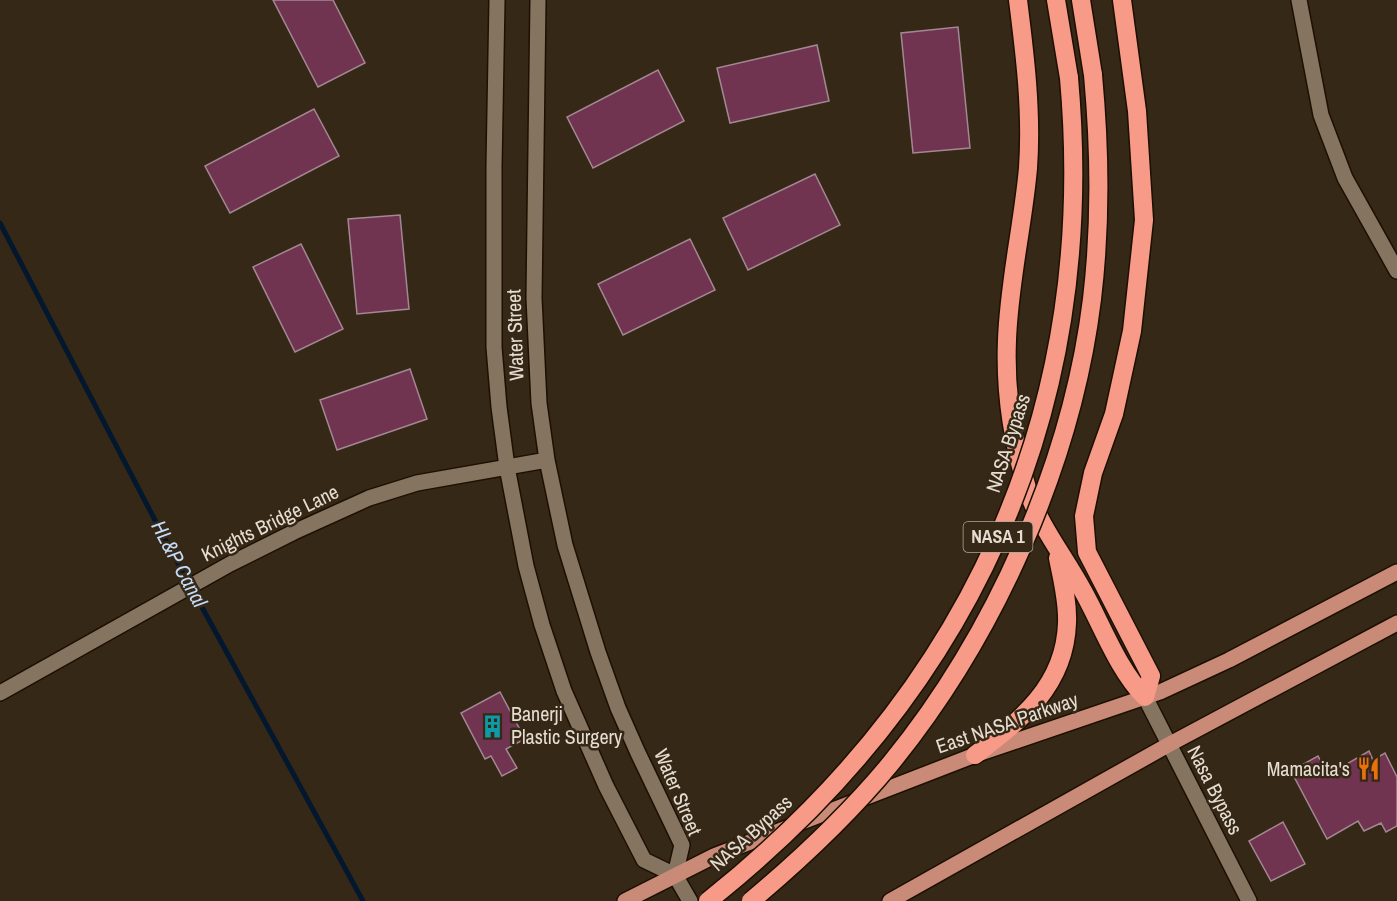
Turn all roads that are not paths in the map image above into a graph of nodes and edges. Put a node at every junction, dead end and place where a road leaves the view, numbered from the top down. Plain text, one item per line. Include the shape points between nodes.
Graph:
1 (497, 0) edge
2 (538, 0) edge
3 (1018, 0) edge
4 (1056, 0) edge
5 (1082, 0) edge
6 (1122, 0) edge
7 (1299, 0) edge
8 (1397, 271) edge
9 (547, 460) junction
10 (507, 467) junction
11 (1055, 545) junction
12 (1397, 572) edge
13 (1397, 623) edge
14 (0, 693) edge
15 (1145, 697) junction
16 (1168, 745) junction
17 (975, 755) junction
18 (675, 875) junction
19 (625, 901) edge
20 (690, 901) edge
21 (708, 901) edge
22 (751, 901) edge
23 (890, 901) edge
24 (1249, 901) edge

1 - 10 street, Water Street via 494,347
2 - 9 street, Water Street via 534,298 539,403
3 - 11 highway via 1027,81 1028,164 1009,316 1008,389 1028,489 1038,517
4 - 21 highway, NASA Bypass / NASA 1, bridge via 1069,78 1074,143 1071,237 1052,373 1021,481 971,591 910,691 823,797 779,841
5 - 22 highway, NASA 1, bridge via 1099,134 1099,198 1091,302 1081,361 1047,483 975,639 909,740 831,829
6 - 15 highway via 1137,111 1144,220 1130,341 1114,414 1093,472 1084,516 1087,552 1151,676
7 - 8 street via 1321,115 1345,178
9 - 10 street, Knights Bridge Lane
9 - 18 street, Water Street via 564,545 598,652 622,717 682,845
10 - 14 street, Knights Bridge Lane via 417,483 369,498 294,531
10 - 18 street, Water Street via 526,566 564,691 644,860
11 - 15 highway via 1132,684
11 - 17 highway via 1067,606 1063,654 1050,684 1027,712
12 - 15 main road, East NASA Parkway via 1229,660
13 - 16 main road
15 - 16 street, Nasa Bypass
15 - 17 main road, East NASA Parkway
16 - 23 main road
16 - 24 street, Nasa Bypass
17 - 18 main road, East NASA Parkway via 714,856
18 - 19 main road, East NASA Parkway
18 - 20 street

